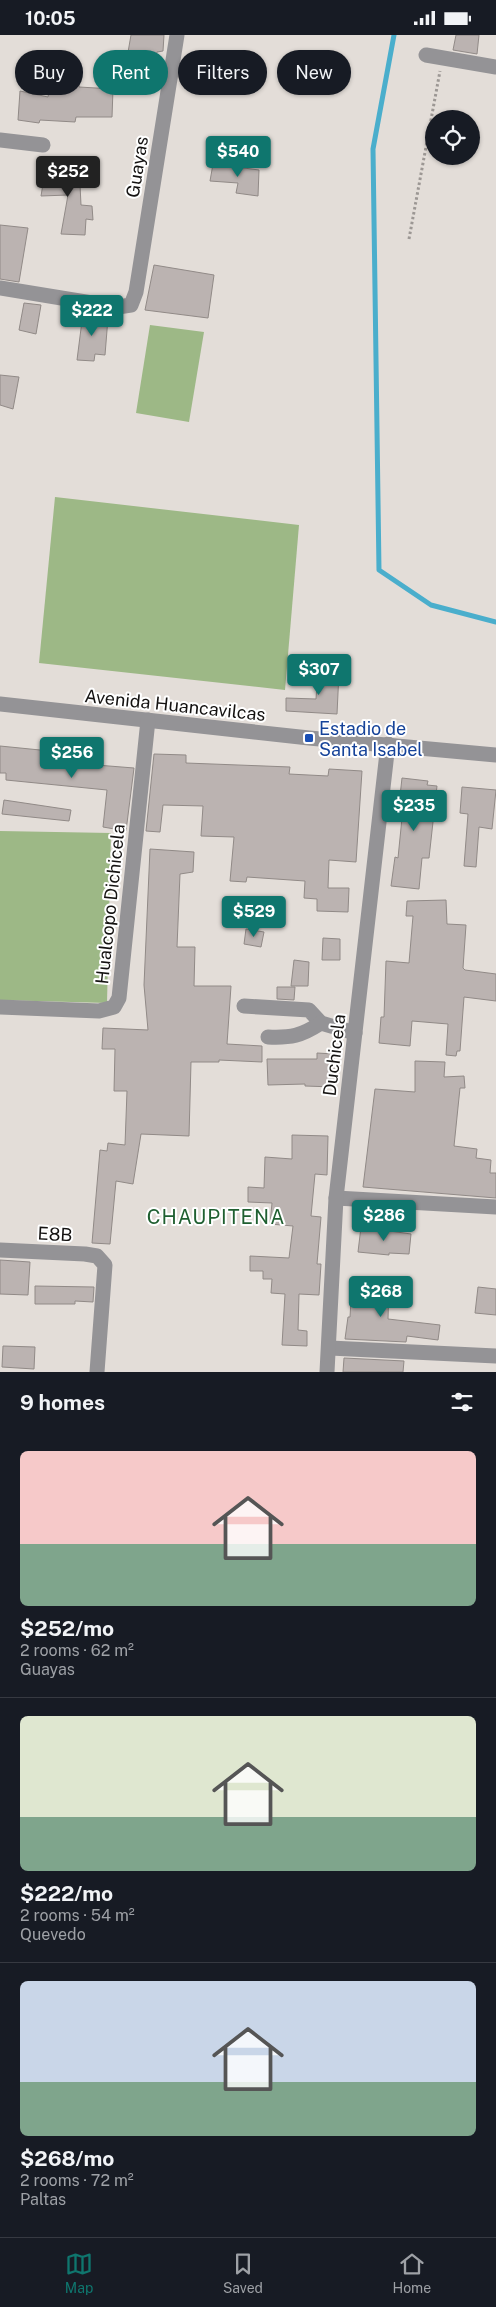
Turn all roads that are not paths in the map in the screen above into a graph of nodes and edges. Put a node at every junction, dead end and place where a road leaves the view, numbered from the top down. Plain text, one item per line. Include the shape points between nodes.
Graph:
1 (177, 35) edge
2 (426, 55) dead end
3 (496, 67) edge
4 (0, 140) edge
5 (43, 145) dead end
6 (0, 288) edge
7 (0, 704) edge
8 (148, 720) junction
9 (388, 744) junction
10 (496, 755) edge
11 (244, 1006) dead end
12 (0, 1007) edge
13 (321, 1023) junction
14 (355, 1033) junction
15 (268, 1037) dead end
16 (336, 1198) junction
17 (496, 1207) edge
18 (0, 1250) edge
19 (330, 1348) junction
20 (496, 1356) edge
21 (97, 1372) edge
22 (327, 1372) edge

1 - 6 street, Guayas via 136,292 131,305 118,307
2 - 3 street
4 - 5 street
7 - 8 street, Avenida Huancavilcas
8 - 9 street, Avenida Huancavilcas
8 - 12 street, Hualcopo Dichicela via 119,998 114,1007 98,1011
9 - 10 street, Avenida Huancavilcas
9 - 14 street, Duchicela
11 - 13 street via 309,1010
13 - 14 street
13 - 15 street via 291,1038
14 - 16 street, Duchicela
16 - 17 street
16 - 19 street, Duchicela
18 - 21 street, E8B via 85,1254 97,1256 105,1265
19 - 20 street
19 - 22 street, Duchicela

